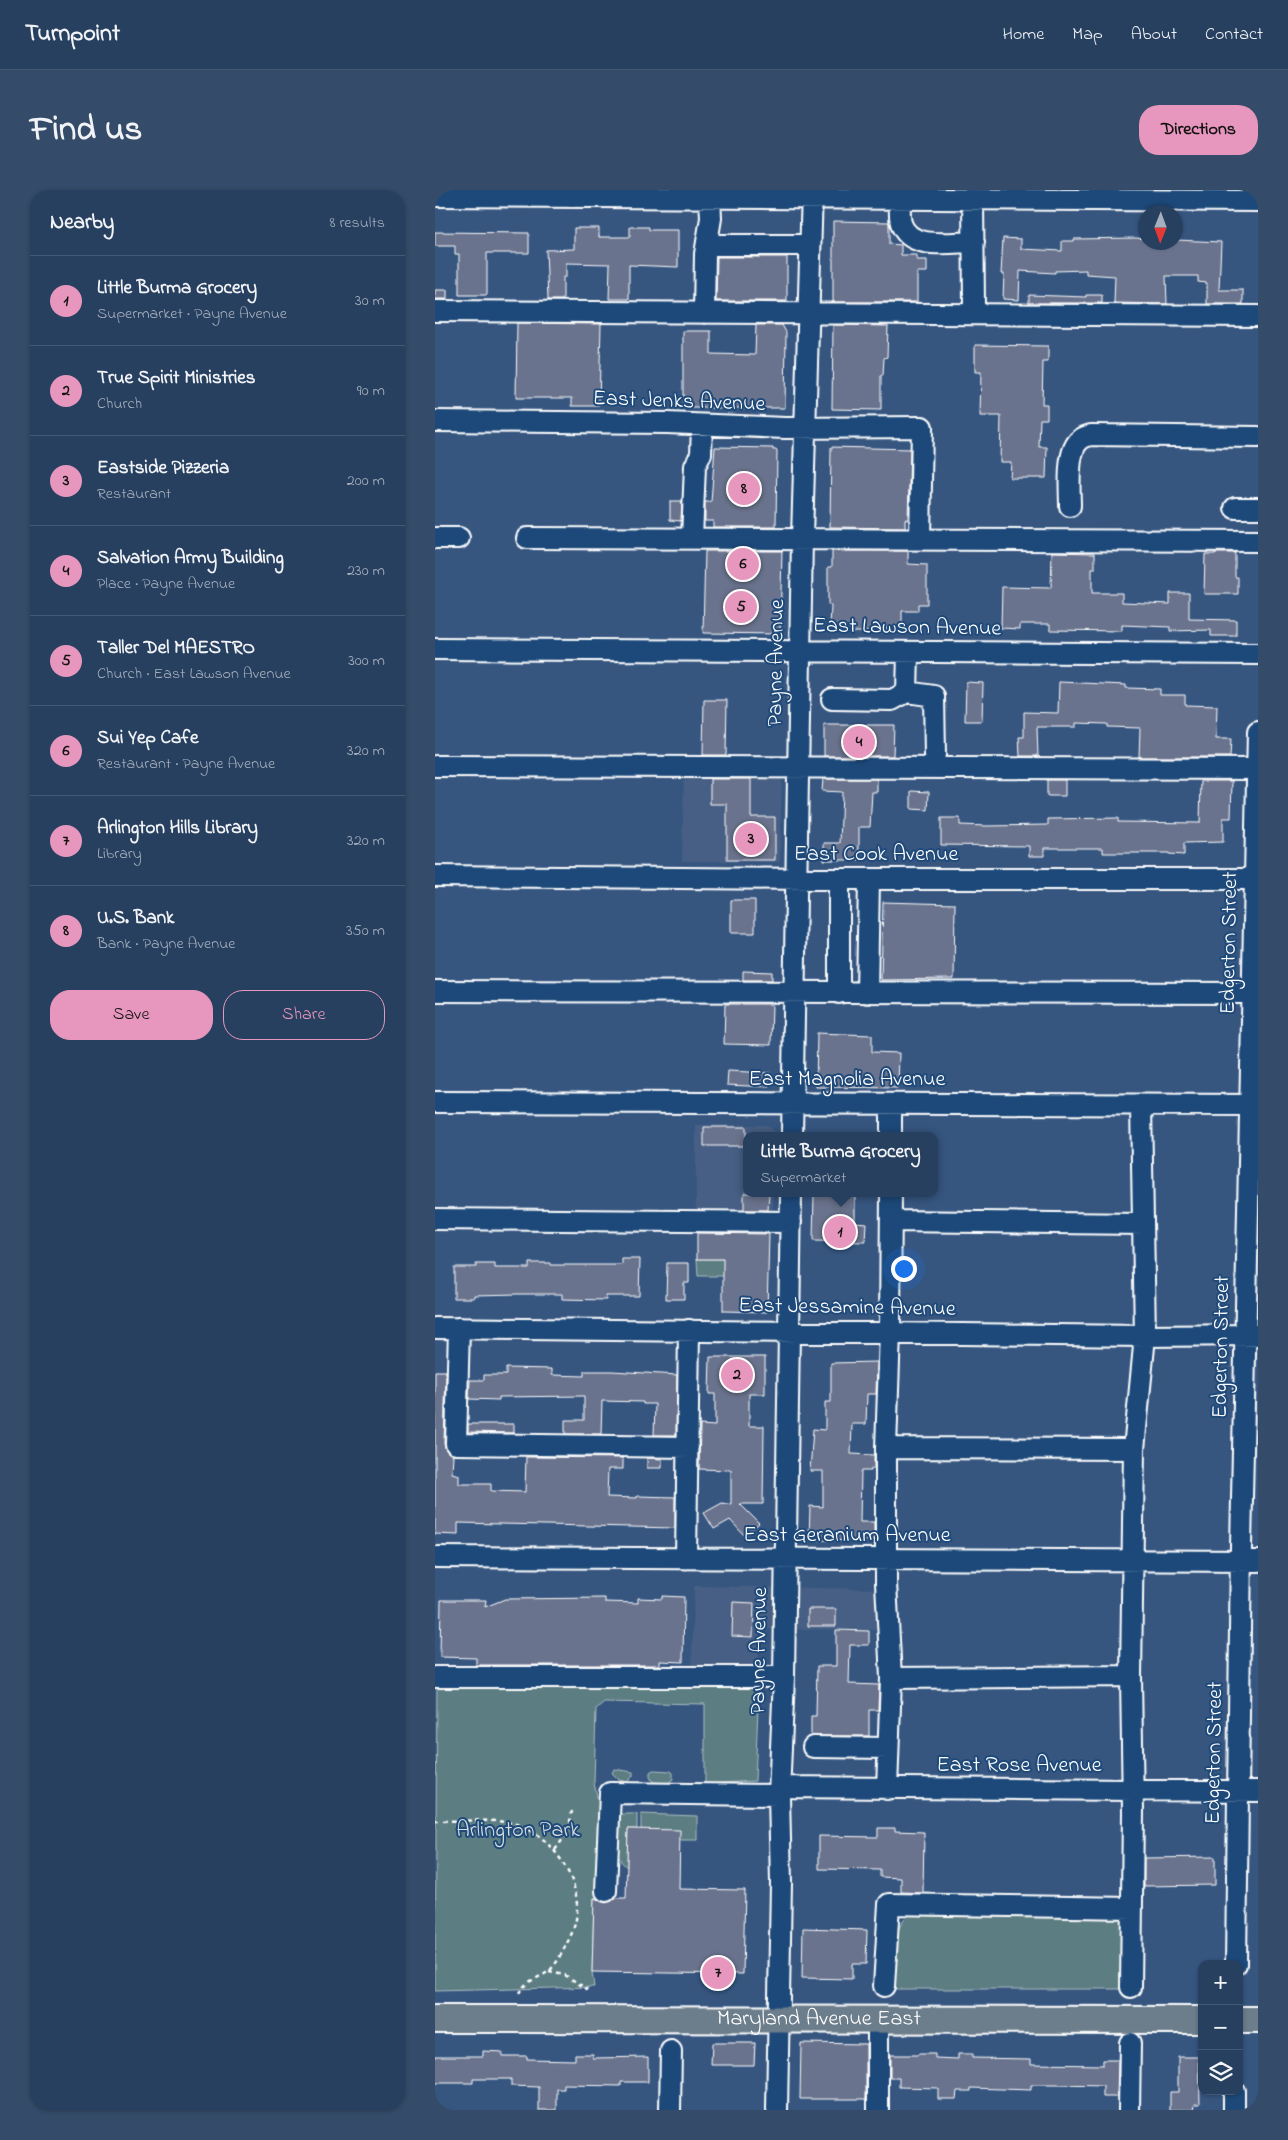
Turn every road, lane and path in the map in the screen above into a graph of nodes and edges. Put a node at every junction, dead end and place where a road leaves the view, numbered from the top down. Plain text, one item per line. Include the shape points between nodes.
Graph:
1 (688, 194) edge
2 (922, 194) edge
3 (812, 195) edge
4 (435, 196) edge
5 (1169, 196) edge
6 (710, 198) junction
7 (900, 199) junction
8 (973, 199) junction
9 (1258, 201) edge
10 (974, 242) junction
11 (707, 245) junction
12 (810, 245) junction
13 (974, 306) dead end
14 (435, 311) edge
15 (703, 313) junction
16 (808, 314) junction
17 (1258, 316) edge
18 (435, 421) edge
19 (702, 426) junction
20 (806, 428) junction
21 (1258, 437) edge
22 (1070, 506) dead end
23 (1235, 508) dead end
24 (1258, 508) edge
25 (435, 538) edge
26 (459, 538) dead end
27 (527, 538) dead end
28 (692, 538) junction
29 (802, 538) junction
30 (920, 539) junction
31 (1258, 541) edge
32 (435, 649) edge
33 (801, 650) junction
34 (908, 653) junction
35 (1258, 654) edge
36 (907, 692) junction
37 (832, 700) dead end
38 (1258, 732) edge
39 (935, 755) dead end
40 (435, 766) edge
41 (800, 766) junction
42 (1257, 769) edge
43 (435, 876) edge
44 (1257, 878) edge
45 (797, 879) junction
46 (839, 879) junction
47 (869, 879) junction
48 (435, 991) edge
49 (794, 993) junction
50 (839, 993) junction
51 (867, 993) junction
52 (1253, 993) junction
53 (435, 1102) edge
54 (793, 1104) junction
55 (891, 1104) junction
56 (1141, 1105) junction
57 (1255, 1105) edge
58 (792, 1132) edge
59 (891, 1132) edge
60 (791, 1197) edge
61 (891, 1197) edge
62 (435, 1219) edge
63 (891, 1221) junction
64 (791, 1222) junction
65 (1143, 1224) junction
66 (435, 1328) edge
67 (459, 1328) junction
68 (689, 1330) junction
69 (789, 1331) junction
70 (890, 1332) junction
71 (1252, 1335) edge
72 (1145, 1336) junction
73 (688, 1447) junction
74 (886, 1448) junction
75 (1134, 1449) junction
76 (435, 1557) edge
77 (686, 1559) junction
78 (786, 1560) junction
79 (887, 1560) junction
80 (1133, 1560) junction
81 (1249, 1560) edge
82 (1131, 1676) junction
83 (435, 1677) edge
84 (785, 1677) junction
85 (891, 1678) junction
86 (813, 1747) dead end
87 (888, 1748) junction
88 (887, 1789) junction
89 (1133, 1790) junction
90 (779, 1791) junction
91 (1249, 1791) edge
92 (572, 1811) dead end
93 (435, 1821) edge
94 (555, 1850) junction
95 (607, 1890) dead end
96 (1132, 1908) junction
97 (1236, 1960) edge
98 (547, 1972) junction
99 (884, 1986) dead end
100 (1131, 1986) dead end
101 (590, 1991) dead end
102 (519, 1993) dead end
103 (435, 2019) edge
104 (778, 2019) junction
105 (878, 2019) junction
106 (1198, 2020) edge
107 (1243, 2020) edge
108 (1258, 2020) edge
109 (1130, 2042) dead end
110 (671, 2052) dead end
111 (1234, 2095) edge
112 (670, 2110) edge
113 (777, 2110) edge
114 (878, 2110) edge
115 (1129, 2110) edge
116 (1234, 2110) edge

1 - 4 street
1 - 6 street
2 - 7 street
2 - 8 street
3 - 6 street
3 - 7 street
3 - 12 street, Payne Avenue
5 - 8 street
5 - 9 street
6 - 11 street
7 - 10 street via 901,225 909,237 919,242
8 - 10 street
10 - 13 street
11 - 12 street
11 - 15 street
12 - 16 street, Payne Avenue
14 - 15 street
15 - 16 street
16 - 17 street
16 - 20 street, Payne Avenue
18 - 19 street, East Jenks Avenue
19 - 20 street, East Jenks Avenue
19 - 28 street via 701,454 695,466
20 - 29 street, Payne Avenue
20 - 30 street, East Jenks Avenue via 921,427
21 - 22 street via 1091,435 1080,440 1074,448 1070,468
23 - 24 street
25 - 26 street
27 - 28 street
28 - 29 street
29 - 30 street
29 - 33 street, Payne Avenue
30 - 31 street
32 - 33 street, East Lawson Avenue
33 - 34 street, East Lawson Avenue
33 - 41 street, Payne Avenue
34 - 35 street, East Lawson Avenue
34 - 36 street
36 - 37 street via 892,700
36 - 39 street via 934,696
38 - 42 street, Edgerton Street
40 - 41 street
41 - 42 street
41 - 45 street, Payne Avenue
42 - 44 street, Edgerton Street
43 - 45 street, East Cook Avenue
44 - 47 street, East Cook Avenue
44 - 52 street, Edgerton Street
45 - 46 street, East Cook Avenue
45 - 49 street, Payne Avenue
46 - 47 street, East Cook Avenue
46 - 50 street
47 - 51 street
48 - 49 street
49 - 50 street
49 - 54 street, Payne Avenue
50 - 51 street
51 - 52 street
52 - 57 street, Edgerton Street
53 - 54 street, East Magnolia Avenue
54 - 55 street, East Magnolia Avenue
54 - 58 street, Payne Avenue
55 - 56 street, East Magnolia Avenue
55 - 59 street
56 - 57 street, East Magnolia Avenue
56 - 65 street
57 - 71 street, Edgerton Street
60 - 64 street, Payne Avenue
61 - 63 street
62 - 64 street
63 - 65 street
63 - 70 street
64 - 69 street, Payne Avenue
65 - 72 street
66 - 67 street, East Jessamine Avenue
67 - 68 street, East Jessamine Avenue
67 - 73 street via 456,1444
68 - 69 street, East Jessamine Avenue
68 - 73 street
69 - 70 street, East Jessamine Avenue
69 - 78 street, Payne Avenue
70 - 72 street, East Jessamine Avenue
70 - 74 street
71 - 72 street, East Jessamine Avenue
71 - 81 street, Edgerton Street
72 - 75 street
73 - 77 street
74 - 75 street
74 - 79 street
75 - 80 street
76 - 77 street, East Geranium Avenue
77 - 78 street, East Geranium Avenue
78 - 79 street, East Geranium Avenue
78 - 84 street, Payne Avenue
79 - 80 street, East Geranium Avenue
79 - 85 street
80 - 81 street, East Geranium Avenue
80 - 82 street
81 - 91 street, Edgerton Street
82 - 85 street
82 - 89 street
83 - 84 street
84 - 90 street, Payne Avenue
85 - 87 street
86 - 87 street
87 - 88 street
88 - 89 street, East Rose Avenue
88 - 90 street, East Rose Avenue
89 - 91 street, East Rose Avenue
89 - 96 street
90 - 95 street, East Rose Avenue via 610,1793
90 - 104 street, Payne Avenue
91 - 97 street, Edgerton Street
92 - 94 path via 568,1832
93 - 94 path via 511,1823 536,1834
94 - 98 path via 569,1876 577,1908 569,1939
96 - 99 street via 889,1904
96 - 100 street
98 - 101 path via 565,1975
98 - 102 path via 531,1979
103 - 104 main road, Maryland Avenue East
104 - 105 main road, Maryland Avenue East
104 - 113 street, Payne Avenue
105 - 106 main road, Maryland Avenue East
105 - 114 street
107 - 108 main road
109 - 115 street
110 - 112 street
111 - 116 street

